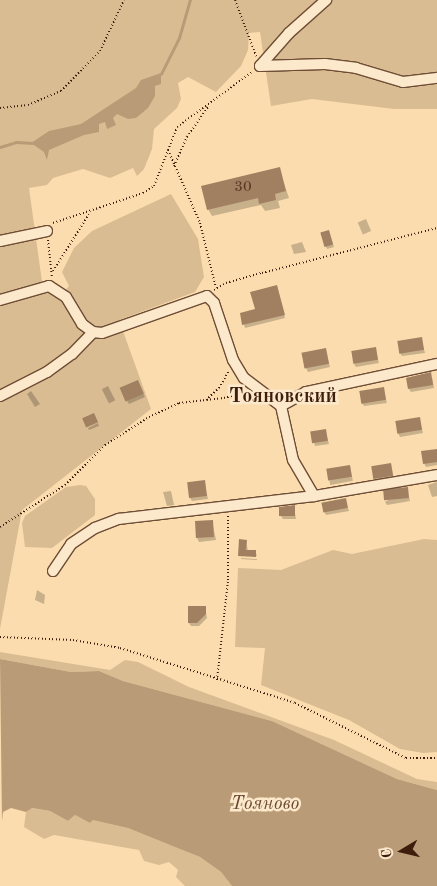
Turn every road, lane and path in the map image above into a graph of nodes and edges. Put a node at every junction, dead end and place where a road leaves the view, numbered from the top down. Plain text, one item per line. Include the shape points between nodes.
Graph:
1 (124, 0) edge
2 (236, 0) edge
3 (326, 0) edge
4 (260, 66) junction
5 (437, 78) edge
6 (209, 106) junction
7 (0, 108) edge
8 (168, 148) junction
9 (174, 166) junction
10 (90, 213) junction
11 (437, 228) edge
12 (47, 231) junction
13 (0, 241) edge
14 (53, 271) junction
15 (49, 286) junction
16 (216, 288) junction
17 (207, 296) junction
18 (0, 300) edge
19 (93, 332) junction
20 (233, 360) junction
21 (437, 364) edge
22 (256, 389) junction
23 (0, 396) edge
24 (206, 400) junction
25 (282, 406) junction
26 (437, 475) edge
27 (314, 496) junction
28 (228, 506) junction
29 (0, 527) edge
30 (53, 571) dead end
31 (0, 637) edge
32 (217, 680) junction
33 (437, 758) edge

1 - 7 path via 100,51 61,91 28,105
2 - 4 path
3 - 4 street via 289,33
4 - 5 street via 325,64 356,68 403,82
4 - 6 path
6 - 8 path via 177,127
6 - 9 path via 187,137
8 - 9 path
8 - 10 path via 154,186
9 - 16 path via 200,223
10 - 12 path via 60,220 49,225
10 - 14 path
11 - 16 path via 277,268
12 - 13 street
12 - 14 path
14 - 15 path
15 - 18 street
15 - 19 street via 66,297 82,324
16 - 17 path
17 - 19 street via 102,333
17 - 20 street via 220,316
19 - 23 street via 72,354 47,372
20 - 22 street via 244,378
20 - 24 path via 219,388
21 - 25 street via 306,392
22 - 24 path
22 - 25 street
24 - 29 path via 173,406 123,432 65,485
25 - 27 street via 294,460
26 - 27 street
27 - 28 street
28 - 30 street via 119,519 95,528 71,544
28 - 32 path via 228,580
31 - 32 path via 73,640 120,648
32 - 33 path via 295,703 406,758

